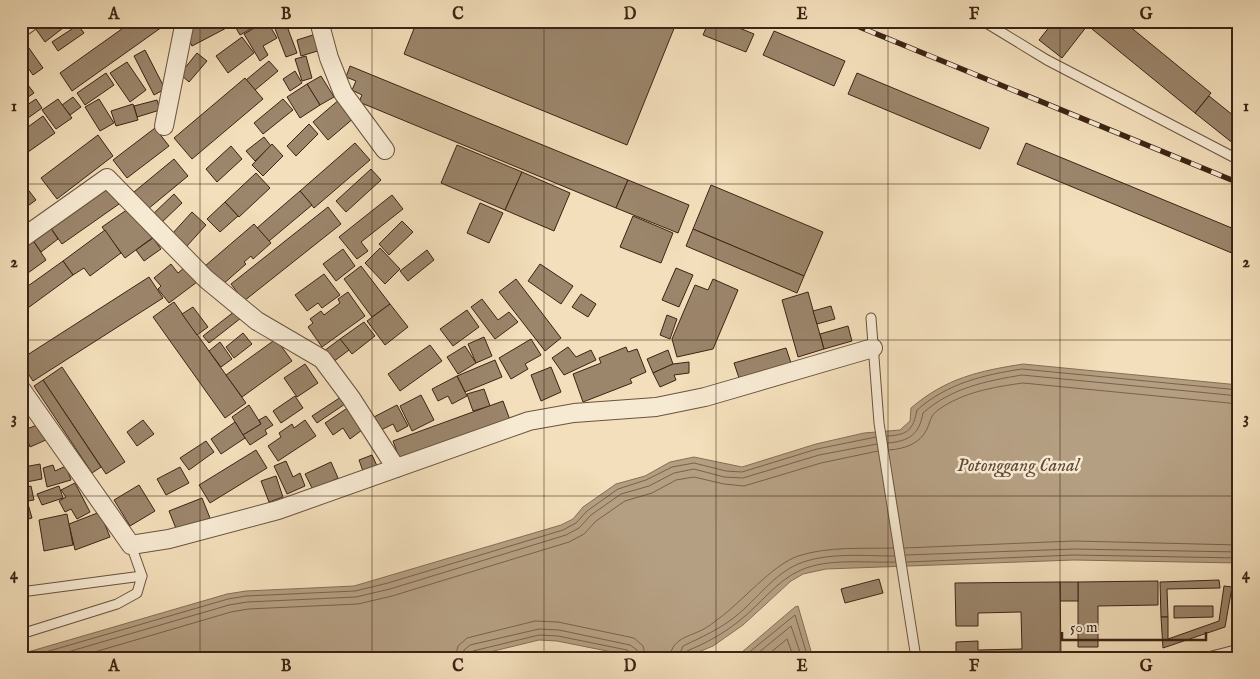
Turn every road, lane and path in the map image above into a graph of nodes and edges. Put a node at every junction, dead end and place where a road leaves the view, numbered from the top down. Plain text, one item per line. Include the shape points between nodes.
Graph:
1 (31, 21) edge
2 (319, 21) edge
3 (984, 21) edge
4 (179, 25) edge
5 (21, 28) edge
6 (164, 126) dead end
7 (385, 150) dead end
8 (1239, 160) edge
9 (21, 238) edge
10 (871, 318) dead end
11 (873, 348) junction
12 (21, 389) edge
13 (396, 468) junction
14 (131, 545) junction
15 (142, 576) junction
16 (21, 592) edge
17 (21, 634) edge
18 (1239, 648) edge
19 (916, 658) edge
20 (1204, 658) edge

1 - 5 street
2 - 7 street via 329,58 344,93
3 - 8 lane via 1046,60
4 - 6 street
9 - 13 street via 107,178 206,279 257,321 322,359
10 - 11 lane
11 - 13 street via 704,397 656,407 574,413 528,421
11 - 19 lane via 879,423
12 - 14 street
13 - 14 street via 278,510 170,539
14 - 15 lane
15 - 16 lane
15 - 17 lane via 137,593 117,604
18 - 20 lane

